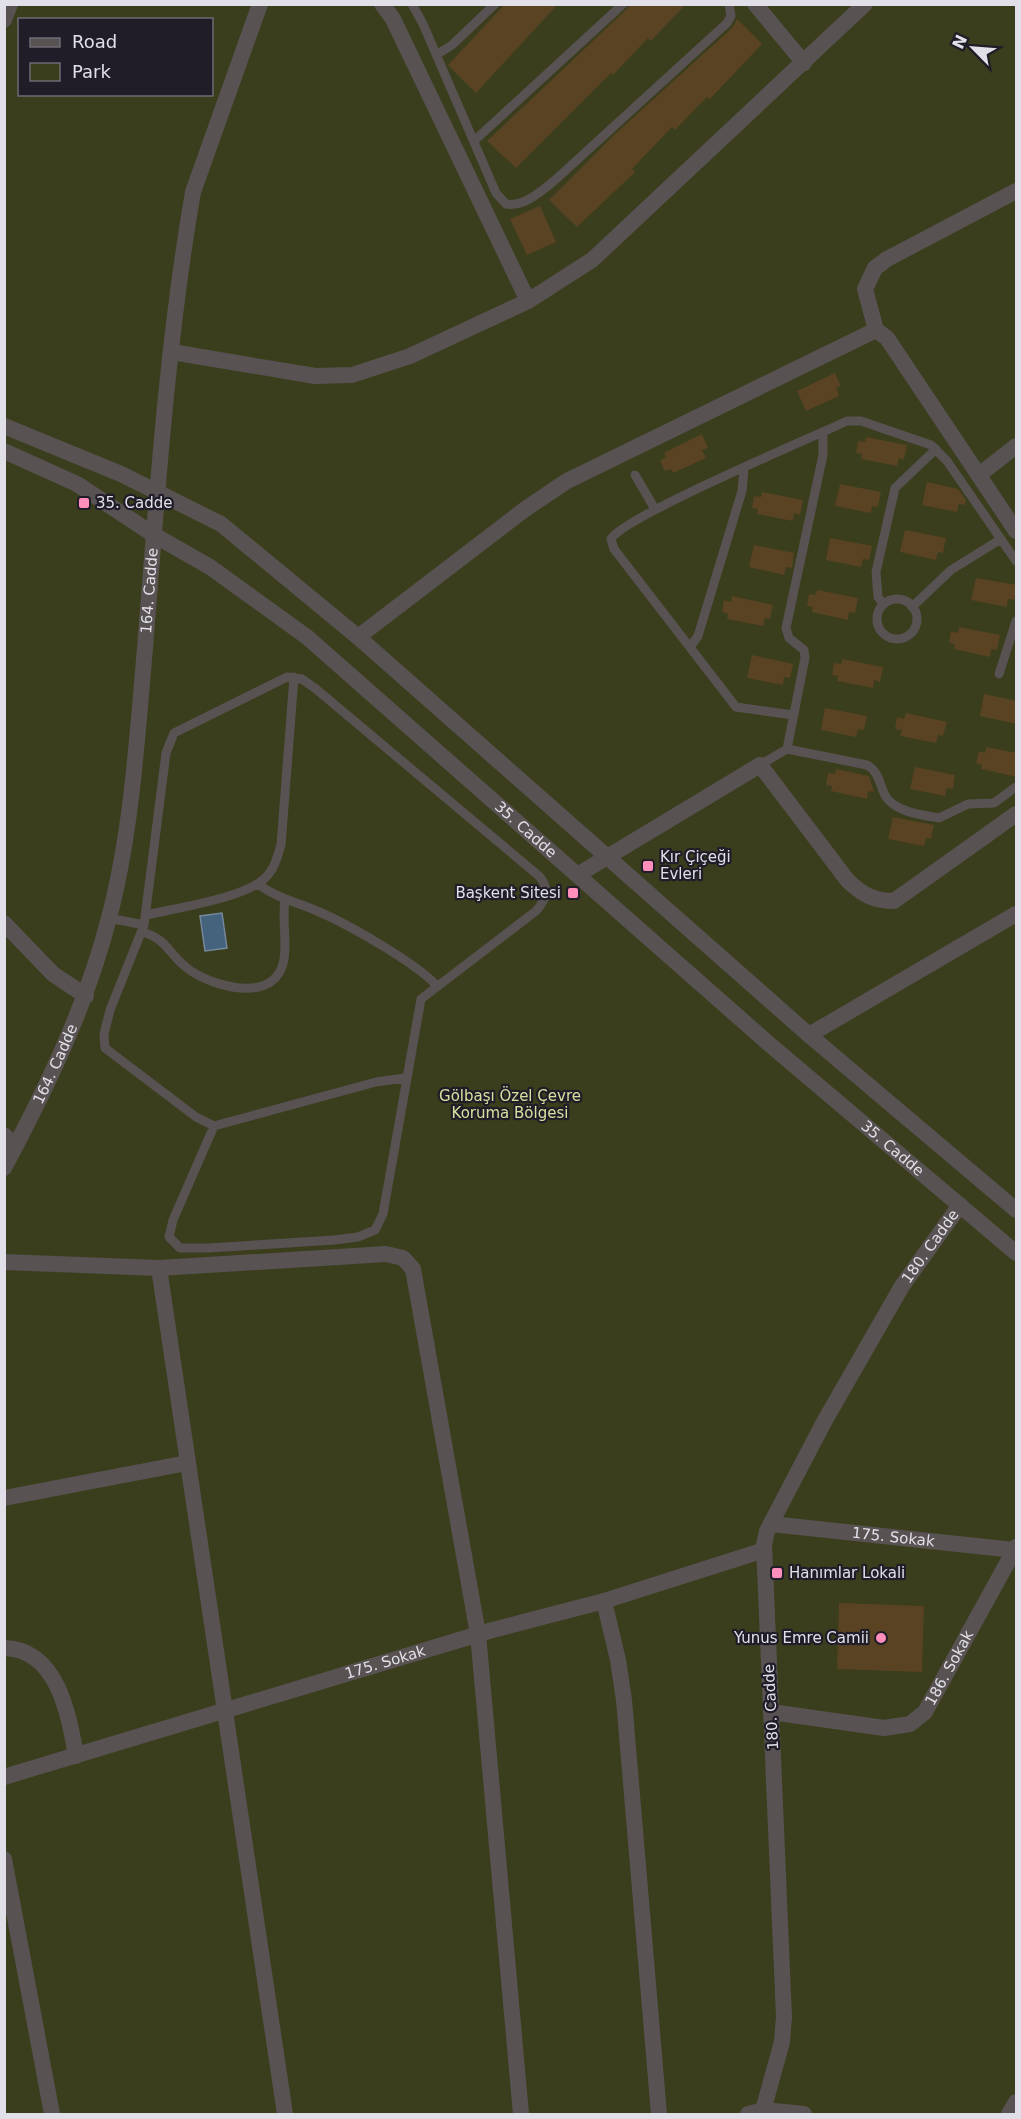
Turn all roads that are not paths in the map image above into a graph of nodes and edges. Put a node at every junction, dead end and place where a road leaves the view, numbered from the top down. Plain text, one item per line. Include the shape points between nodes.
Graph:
1 (10, 4) edge
2 (260, 4) edge
3 (382, 4) edge
4 (412, 4) edge
5 (495, 4) edge
6 (623, 4) edge
7 (729, 4) edge
8 (756, 4) edge
9 (865, 4) edge
10 (4, 20) edge
11 (436, 55) junction
12 (804, 63) junction
13 (474, 141) junction
14 (1017, 191) edge
15 (528, 301) junction
16 (876, 330) junction
17 (172, 352) junction
18 (4, 426) edge
19 (824, 432) junction
20 (1017, 446) edge
21 (936, 449) junction
22 (4, 451) edge
23 (744, 469) junction
24 (635, 475) dead end
25 (979, 476) junction
26 (159, 492) junction
27 (656, 509) junction
28 (1017, 531) edge
29 (154, 535) junction
30 (1001, 539) junction
31 (1017, 561) edge
32 (883, 604) junction
33 (912, 607) junction
34 (1017, 621) edge
35 (358, 637) junction
36 (690, 647) junction
37 (999, 674) dead end
38 (294, 677) junction
39 (793, 715) junction
40 (787, 749) junction
41 (760, 765) junction
42 (1017, 788) edge
43 (1017, 814) edge
44 (608, 855) junction
45 (579, 874) junction
46 (258, 884) junction
47 (285, 899) junction
48 (1017, 914) edge
49 (110, 918) junction
50 (4, 923) edge
51 (144, 924) junction
52 (436, 985) junction
53 (86, 996) junction
54 (809, 1035) junction
55 (405, 1078) junction
56 (214, 1126) junction
57 (10, 1141) edge
58 (4, 1168) edge
59 (960, 1205) junction
60 (1017, 1210) edge
61 (1017, 1253) edge
62 (4, 1262) edge
63 (159, 1268) junction
64 (187, 1463) junction
65 (4, 1498) edge
66 (771, 1524) junction
67 (1016, 1549) edge
68 (764, 1550) junction
69 (604, 1601) junction
70 (478, 1634) junction
71 (4, 1648) edge
72 (224, 1712) junction
73 (771, 1712) junction
74 (76, 1756) junction
75 (4, 1777) edge
76 (4, 1859) edge
77 (1017, 2102) edge
78 (758, 2113) edge
79 (52, 2115) edge
80 (285, 2115) edge
81 (521, 2115) edge
82 (659, 2115) edge
83 (804, 2115) edge
84 (1009, 2115) edge

1 - 10 street
2 - 17 street, 164. Cadde via 193,192
3 - 15 street via 393,19
4 - 11 lane
5 - 11 lane
6 - 13 lane
7 - 13 lane via 731,16 727,23 554,182 526,201 513,205 501,200
8 - 12 street
9 - 12 street
11 - 13 lane
12 - 15 street via 592,260
14 - 16 street via 875,268 865,289
15 - 17 street via 410,356 352,375 315,376
16 - 25 street via 887,338
16 - 35 street via 567,481
17 - 26 street, 164. Cadde
18 - 26 street
19 - 21 lane via 847,421 861,421 910,436
19 - 23 lane
19 - 39 lane via 824,455 786,628 805,657
20 - 25 street
21 - 30 lane
21 - 32 lane via 895,488 876,572 878,597
22 - 29 street, 35. Cadde via 77,484
23 - 27 lane
23 - 36 lane via 742,490 705,614
24 - 27 lane
25 - 28 street
26 - 29 street, 164. Cadde
26 - 35 street via 222,524
27 - 36 lane via 618,529 612,544
29 - 45 street, 35. Cadde via 210,567 308,637
29 - 49 street, 164. Cadde via 132,795
30 - 31 lane
30 - 33 lane via 951,570
32 - 33 lane via 898,599
32 - 33 lane via 878,611 879,628 899,639 913,630 916,614
34 - 37 lane
35 - 44 street
36 - 39 lane via 739,710
38 - 46 lane via 280,845 272,870
38 - 51 lane via 278,680 174,733 166,753
38 - 52 lane via 316,689 543,880 546,896 536,911 459,972
39 - 40 lane
40 - 41 lane
40 - 42 lane via 867,765 876,771 891,803 939,818 968,804 994,803
41 - 43 street via 848,881 861,893 881,902 894,902
41 - 44 street
44 - 45 street
44 - 54 street
45 - 59 street, 35. Cadde
46 - 47 lane
46 - 51 lane
47 - 51 lane via 284,959 276,978 258,989 201,977 182,964
47 - 52 lane via 337,921 420,971
48 - 54 street
49 - 51 lane
49 - 53 street, 164. Cadde
50 - 53 street via 53,974
51 - 56 lane via 110,1010 105,1048 196,1117
52 - 55 lane via 420,999
53 - 57 street, 164. Cadde via 68,1041
54 - 60 street
55 - 56 lane via 376,1082
55 - 56 lane via 383,1214 375,1230 358,1237 198,1249 180,1248 170,1241 172,1220
57 - 58 street, 164. Cadde
59 - 61 street, 35. Cadde
59 - 66 street, 180. Cadde via 902,1286
62 - 63 street
63 - 64 street
63 - 70 street via 386,1254 407,1261 413,1269
64 - 65 street
64 - 72 street
66 - 67 street, 175. Sokak
66 - 68 street, 180. Cadde
67 - 73 street, 186. Sokak via 926,1712 910,1724 884,1728
68 - 69 street, 175. Sokak
68 - 73 street, 180. Cadde
69 - 70 street, 175. Sokak
69 - 82 street via 624,1700
70 - 72 street, 175. Sokak
70 - 81 street
71 - 74 street via 27,1655 42,1665 60,1690
72 - 74 street, 175. Sokak
72 - 80 street
73 - 78 street, 180. Cadde via 784,2017 782,2042
74 - 75 street, 175. Sokak
76 - 79 street
77 - 84 street
78 - 83 street

